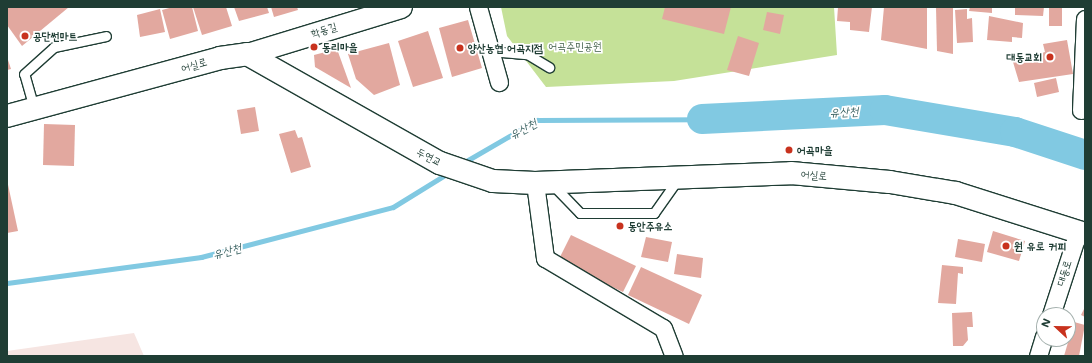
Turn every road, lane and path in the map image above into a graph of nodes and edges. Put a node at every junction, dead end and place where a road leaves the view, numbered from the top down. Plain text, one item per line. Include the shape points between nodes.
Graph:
1 (401, 7) edge
2 (478, 7) edge
3 (1085, 19) edge
4 (106, 36) dead end
5 (490, 51) junction
6 (247, 54) junction
7 (549, 67) dead end
8 (499, 82) dead end
9 (34, 110) junction
10 (1081, 110) dead end
11 (7, 116) edge
12 (678, 178) junction
13 (493, 180) joint
14 (542, 182) junction
15 (1081, 233) edge
16 (1054, 307) edge
17 (674, 356) edge

1 - 6 street, 학동길
2 - 5 street
3 - 10 street
4 - 9 lane via 54,47 24,74
5 - 7 lane via 526,54
5 - 8 street
6 - 9 main road, 어실로 via 220,58
6 - 13 main road, 두연교 via 440,163
9 - 11 main road, 어실로
12 - 14 main road, 어실로
12 - 14 lane via 654,213 580,213
12 - 15 main road, 어실로 via 791,173 890,182 956,193
13 - 14 main road, 어실로
14 - 17 street via 545,258 663,328
15 - 16 street, 대동로

